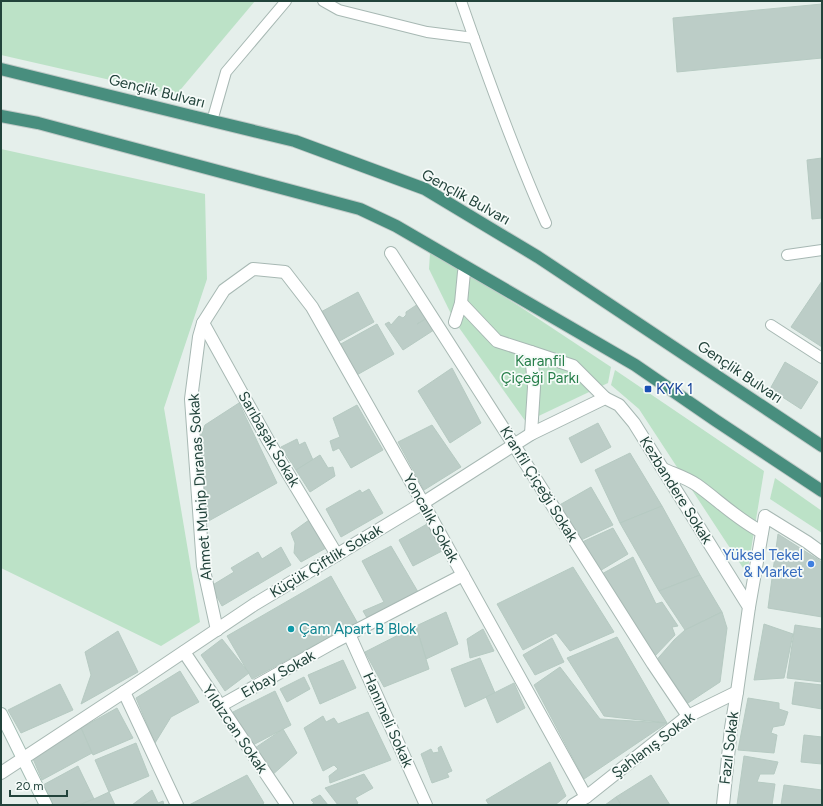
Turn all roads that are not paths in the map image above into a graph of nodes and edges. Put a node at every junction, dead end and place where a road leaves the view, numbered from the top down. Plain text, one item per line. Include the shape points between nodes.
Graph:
1 (286, 1) edge
2 (323, 1) edge
3 (461, 1) edge
4 (474, 38) junction
5 (1, 69) edge
6 (1, 116) edge
7 (212, 121) junction
8 (546, 223) dead end
9 (822, 250) edge
10 (391, 253) dead end
11 (787, 256) dead end
12 (253, 269) joint
13 (464, 272) dead end
14 (461, 303) junction
15 (455, 322) dead end
16 (203, 323) junction
17 (771, 325) dead end
18 (531, 352) junction
19 (822, 358) edge
20 (605, 398) junction
21 (531, 434) junction
22 (514, 445) junction
23 (822, 446) edge
24 (663, 469) junction
25 (822, 492) edge
26 (423, 502) junction
27 (762, 532) junction
28 (822, 553) edge
29 (337, 554) junction
30 (463, 574) junction
31 (749, 607) junction
32 (217, 630) junction
33 (349, 634) junction
34 (184, 652) junction
35 (124, 692) junction
36 (737, 692) junction
37 (220, 706) junction
38 (1, 714) edge
39 (688, 716) junction
40 (23, 759) junction
41 (1, 773) edge
42 (586, 797) junction
43 (46, 805) edge
44 (177, 805) edge
45 (287, 805) edge
46 (426, 805) edge
47 (573, 805) edge
48 (723, 805) edge

1 - 7 lane via 226,72
2 - 4 lane via 339,10 427,32
3 - 4 lane
4 - 8 lane
5 - 7 highway, Gençlik Bulvarı
6 - 25 highway via 38,123 360,209 396,226 635,365
7 - 23 highway, Gençlik Bulvarı via 295,141 425,189 538,257
9 - 11 lane
10 - 22 street, Kranfil Çiçeği Sokak
12 - 16 street, Ahmet Muhip Dıranas Sokak via 224,290
12 - 26 street, Yoncalık Sokak via 285,272 312,307
13 - 14 street
14 - 15 street
14 - 18 street via 497,341
16 - 29 street, Sarıbaşak Sokak via 269,442
16 - 32 street, Ahmet Muhip Dıranas Sokak via 191,399 203,566
17 - 19 lane
18 - 20 street via 573,366
18 - 21 street via 534,387
20 - 21 street, Küçük Çiftlik Sokak
20 - 24 street, Kezbandere Sokak via 619,405 634,422
21 - 22 street, Küçük Çiftlik Sokak
22 - 26 street, Küçük Çiftlik Sokak
22 - 39 street, Kranfil Çiçeği Sokak
24 - 27 street via 695,484
24 - 31 street, Kezbandere Sokak
26 - 29 street, Küçük Çiftlik Sokak
26 - 30 street, Yoncalık Sokak
27 - 28 street via 765,516
27 - 31 street
29 - 32 street, Küçük Çiftlik Sokak
30 - 33 street, Erbay Sokak
30 - 42 street, Yoncalık Sokak
31 - 36 street
32 - 34 street, Küçük Çiftlik Sokak
33 - 37 street, Erbay Sokak
33 - 46 street, Hanımeli Sokak
34 - 35 street, Küçük Çiftlik Sokak
34 - 37 street, Yıldızcan Sokak
35 - 40 street, Küçük Çiftlik Sokak
35 - 44 street
36 - 39 street, Şahlanış Sokak
36 - 48 street, Fazıl Sokak via 730,728
37 - 45 street, Yıldızcan Sokak
38 - 40 street
39 - 42 street, Şahlanış Sokak
40 - 41 street, Küçük Çiftlik Sokak
40 - 43 street
42 - 47 street, Şahlanış Sokak

